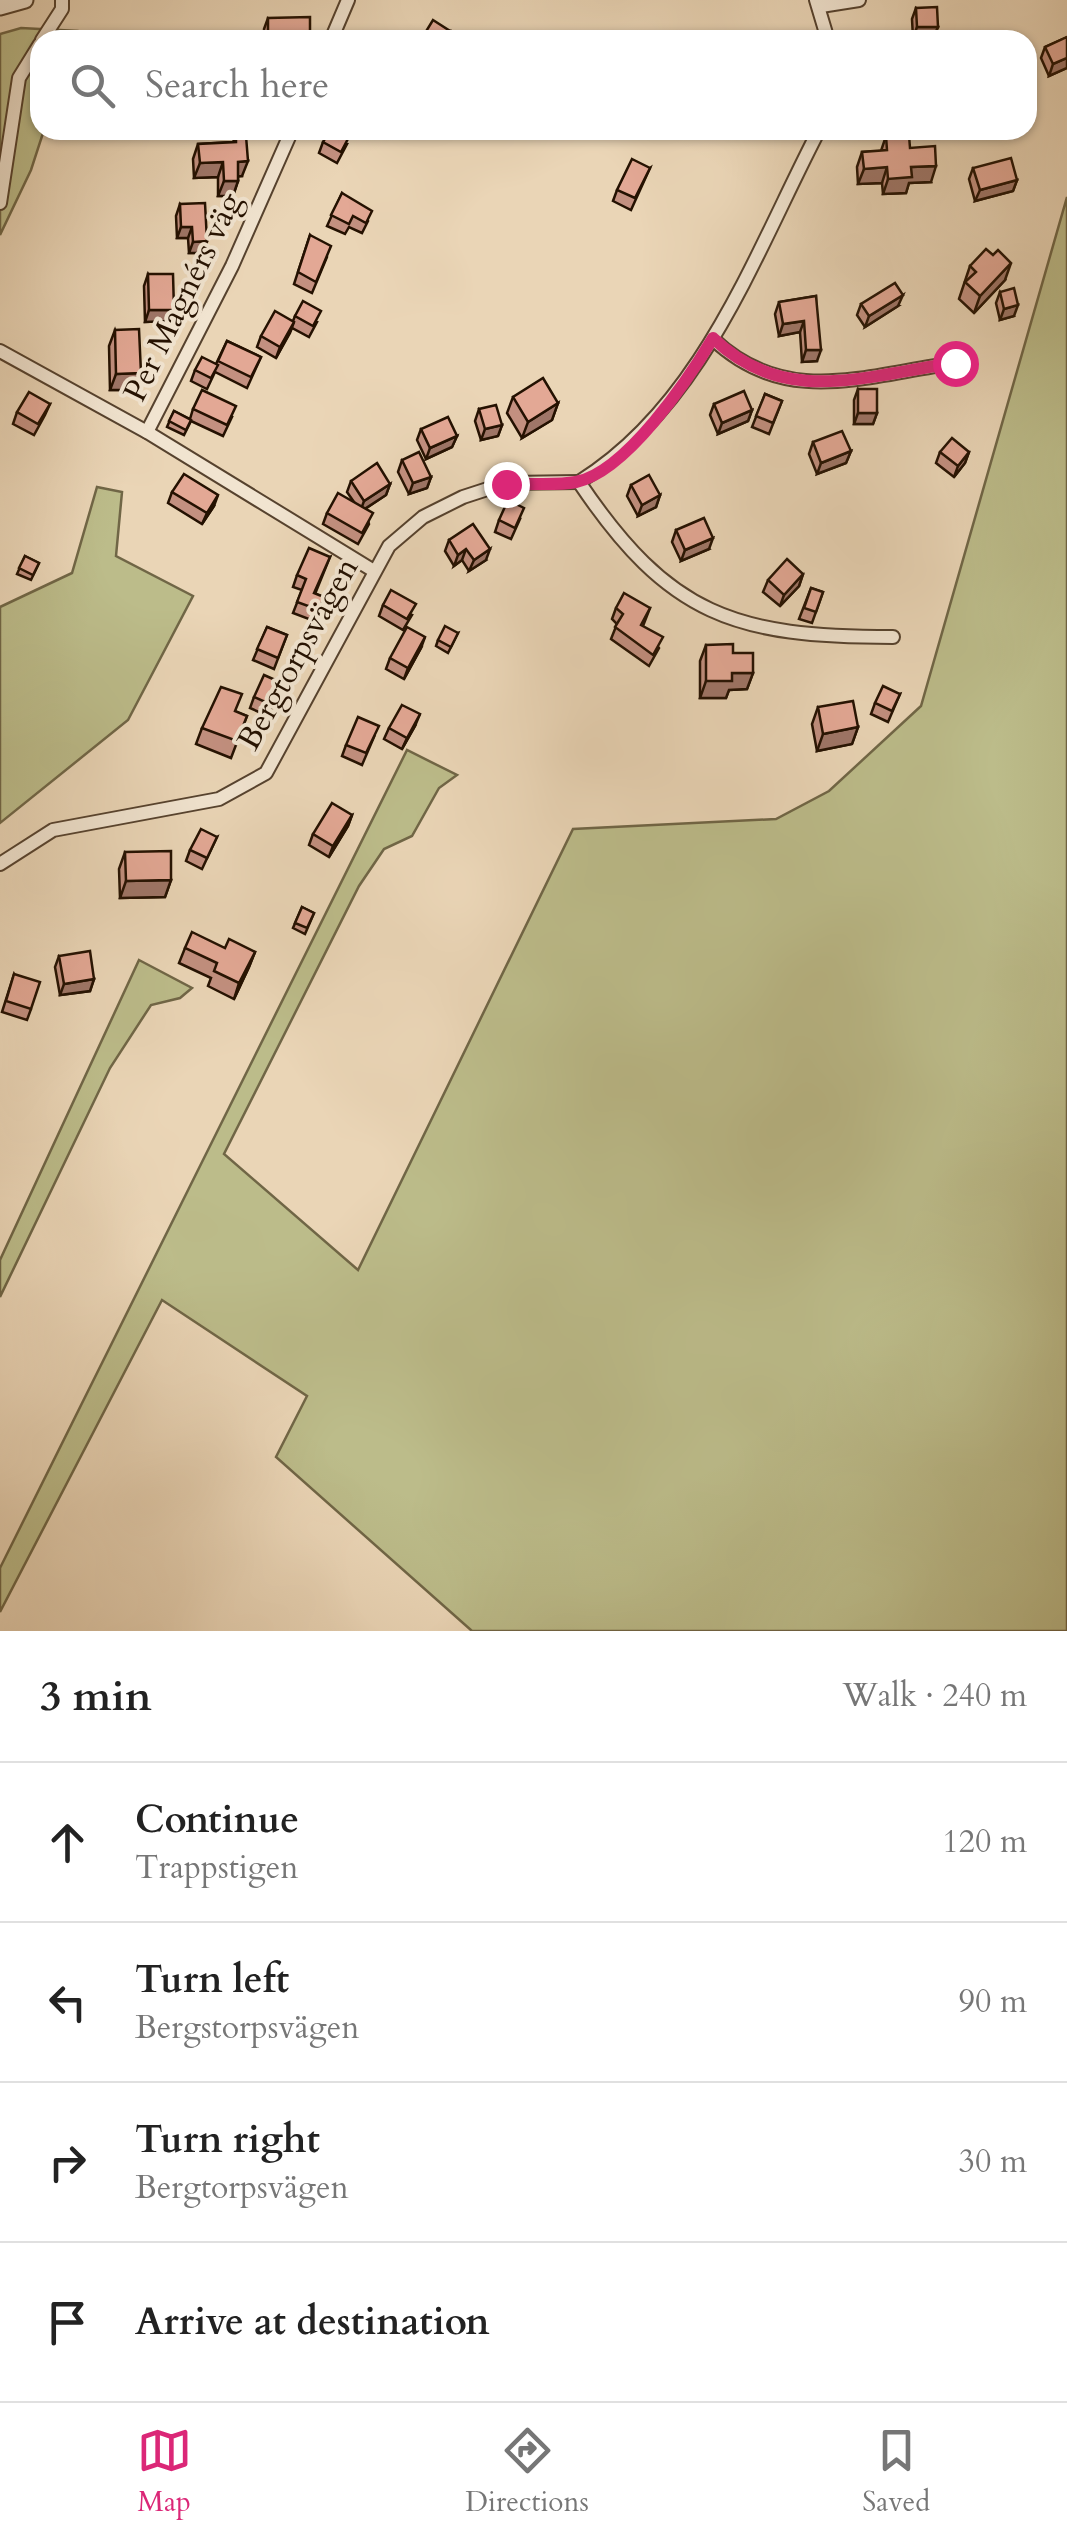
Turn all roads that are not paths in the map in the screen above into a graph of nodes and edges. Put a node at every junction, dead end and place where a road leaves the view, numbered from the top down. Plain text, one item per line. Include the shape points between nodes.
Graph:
1 (24, 0) edge
2 (62, 0) edge
3 (348, 0) edge
4 (859, 0) edge
5 (819, 3) edge
6 (0, 7) edge
7 (48, 30) edge
8 (334, 30) edge
9 (826, 30) edge
10 (30, 60) edge
11 (288, 140) edge
12 (813, 140) edge
13 (0, 203) edge
14 (713, 338) junction
15 (0, 351) edge
16 (955, 363) dead end
17 (147, 432) junction
18 (579, 482) junction
19 (374, 571) junction
20 (893, 637) dead end
21 (0, 864) edge

1 - 6 street
2 - 7 street
3 - 8 street
4 - 5 street
5 - 9 street
10 - 13 street via 19,78
11 - 17 street, Per Magnérs väg
12 - 14 street
14 - 16 street via 738,362 802,384
14 - 18 street via 684,386 635,442
15 - 17 street, Per Magnérs väg
17 - 19 street, Per Magnérs väg
18 - 19 street, Bergtorpsvägen via 506,484 463,497 423,516 389,546
18 - 20 street via 611,530 659,580 720,616 791,633
19 - 21 street, Bergtorpsvägen via 266,773 219,800 53,830

